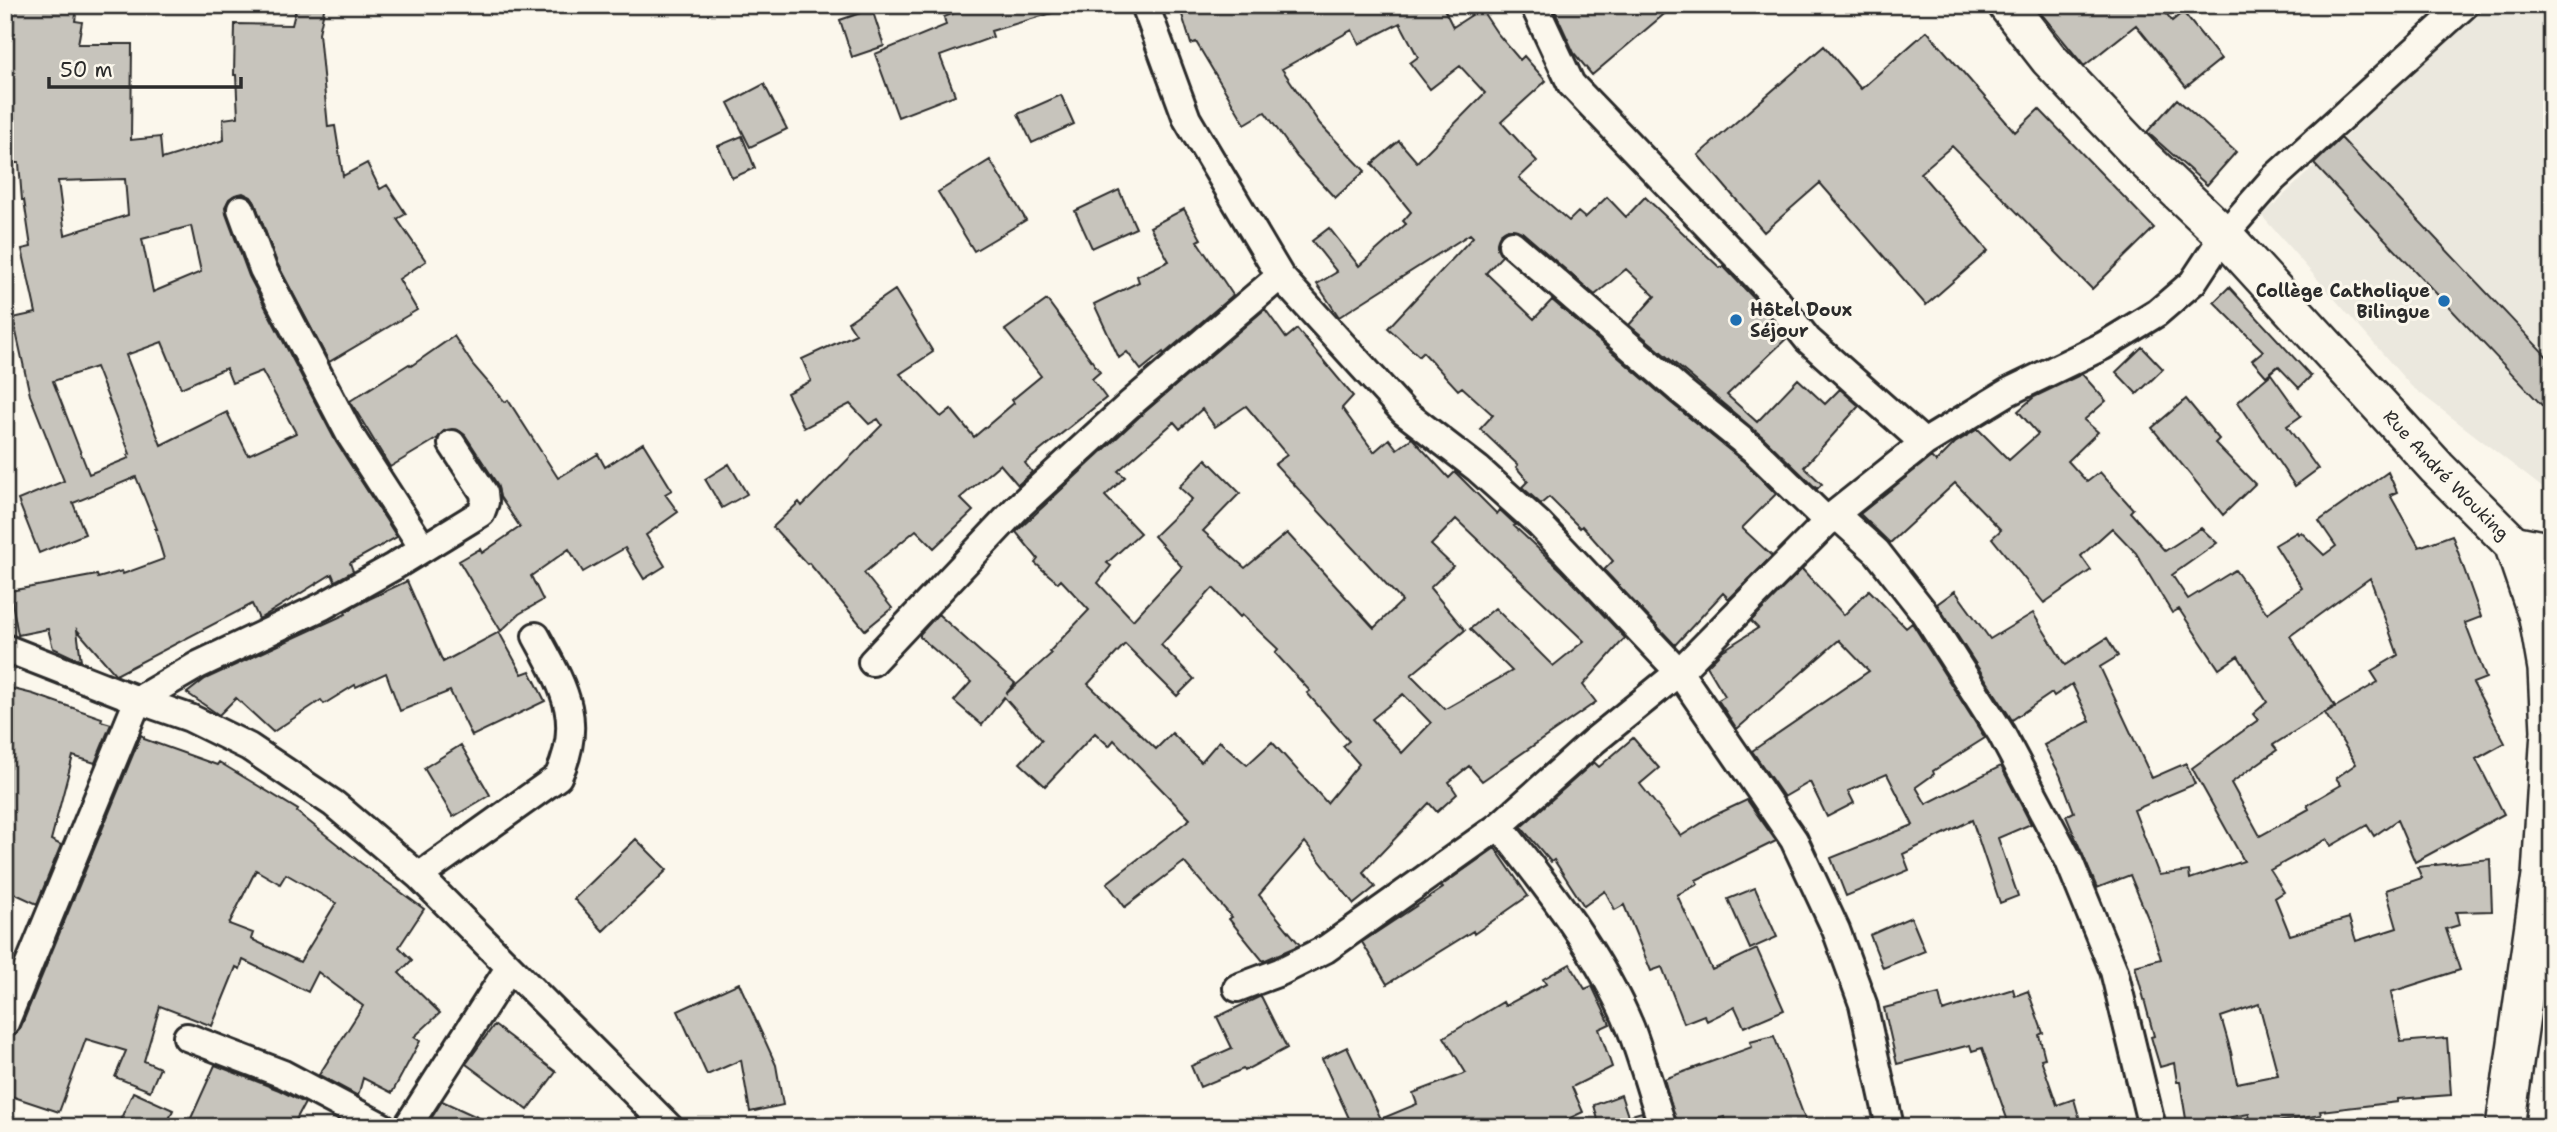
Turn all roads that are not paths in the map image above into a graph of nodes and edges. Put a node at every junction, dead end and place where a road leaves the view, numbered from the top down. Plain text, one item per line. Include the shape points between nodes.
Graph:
1 (1145, 5) edge
2 (1534, 5) edge
3 (2007, 5) edge
4 (2465, 5) edge
5 (241, 209) dead end
6 (2224, 235) junction
7 (1511, 244) dead end
8 (1280, 276) junction
9 (452, 443) dead end
10 (1924, 443) junction
11 (1832, 518) junction
12 (2513, 544) junction
13 (423, 548) junction
14 (2552, 552) edge
15 (537, 636) dead end
16 (5, 648) edge
17 (872, 662) dead end
18 (1679, 672) junction
19 (138, 701) junction
20 (1499, 826) junction
21 (419, 876) junction
22 (509, 968) junction
23 (1237, 988) dead end
24 (5, 1024) edge
25 (187, 1037) dead end
26 (383, 1127) edge
27 (407, 1127) edge
28 (668, 1127) edge
29 (1663, 1127) edge
30 (1890, 1127) edge
31 (2152, 1127) edge
32 (2505, 1127) edge

1 - 8 street via 1187,119
2 - 10 street via 1571,84 1765,286 1808,340
3 - 6 street, Rue André Wouking via 2049,59 2122,137
4 - 6 street via 2273,179
5 - 13 street via 263,269 350,435
6 - 10 street via 2193,282 2157,313 2104,346 2008,392
6 - 12 street, Rue André Wouking via 2437,468
7 - 11 street
8 - 17 street via 1018,507
8 - 18 street via 1404,412 1539,524
9 - 13 street via 484,493 485,502 481,513
10 - 11 street
11 - 18 street
11 - 31 street via 1877,552 1923,611 2001,733 2069,860 2114,971
12 - 14 street
12 - 32 street, Rue André Wouking via 2538,617 2547,669 2550,731 2541,875
13 - 19 street via 323,606 198,664
15 - 21 street via 562,685 571,719 568,757 558,776 528,800
16 - 19 street
18 - 20 street
18 - 30 street via 1794,840 1864,1004
19 - 21 street via 191,718 249,747 334,804
19 - 24 street
20 - 23 street via 1326,949
20 - 29 street via 1555,896 1607,982 1630,1029
21 - 22 street
22 - 27 street
22 - 28 street
25 - 26 street via 284,1074

